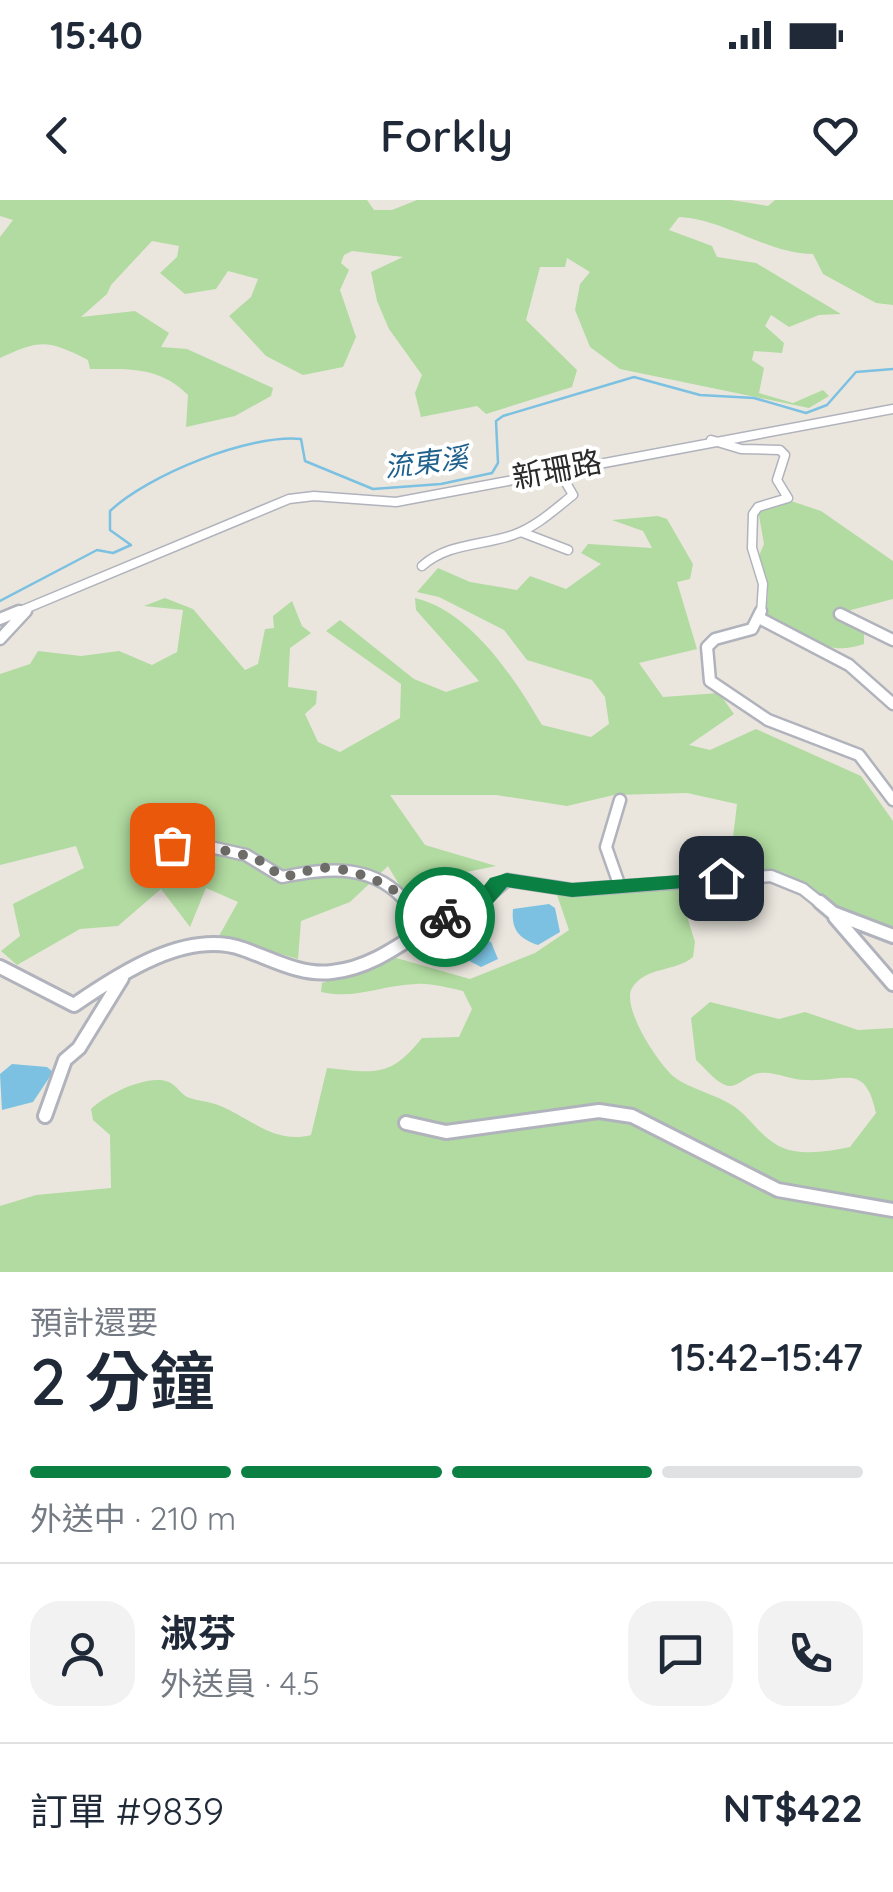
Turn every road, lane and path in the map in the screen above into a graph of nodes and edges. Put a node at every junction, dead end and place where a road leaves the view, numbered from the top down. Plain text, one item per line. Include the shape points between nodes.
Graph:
1 (893, 409) edge
2 (710, 440) junction
3 (558, 469) junction
4 (521, 532) junction
5 (568, 550) dead end
6 (422, 566) dead end
7 (29, 608) junction
8 (840, 614) dead end
9 (1, 619) edge
10 (761, 619) junction
11 (0, 639) edge
12 (893, 640) edge
13 (893, 704) edge
14 (620, 800) dead end
15 (893, 800) edge
16 (203, 827) dead end
17 (620, 884) junction
18 (833, 914) junction
19 (430, 927) junction
20 (893, 936) edge
21 (0, 967) edge
22 (122, 978) junction
23 (893, 984) edge
24 (45, 1116) dead end
25 (406, 1123) dead end
26 (893, 1210) edge

1 - 2 street, 新珊路
2 - 3 street, 新珊路
2 - 10 street via 741,449 775,448 785,456 778,480 788,498 753,514
3 - 4 street via 572,495 553,515
3 - 7 street, 新珊路 via 396,502 289,499
4 - 5 street
4 - 6 street via 444,551
7 - 9 street, 新珊路
7 - 11 street
8 - 12 street
10 - 13 street via 850,665
10 - 15 street via 707,647 710,681 768,720 859,755
14 - 17 street via 604,858
16 - 19 street via 196,846 256,858 282,877 324,867 351,872 392,890
17 - 18 street via 770,876 803,890
17 - 19 street via 572,890 496,882 480,905 465,906
18 - 20 street
18 - 23 street
19 - 22 street via 388,954 341,972 322,974 205,942
21 - 22 street via 46,998 74,1005
22 - 24 street via 80,1048 64,1060
25 - 26 street via 446,1132 599,1111 632,1116 778,1190

